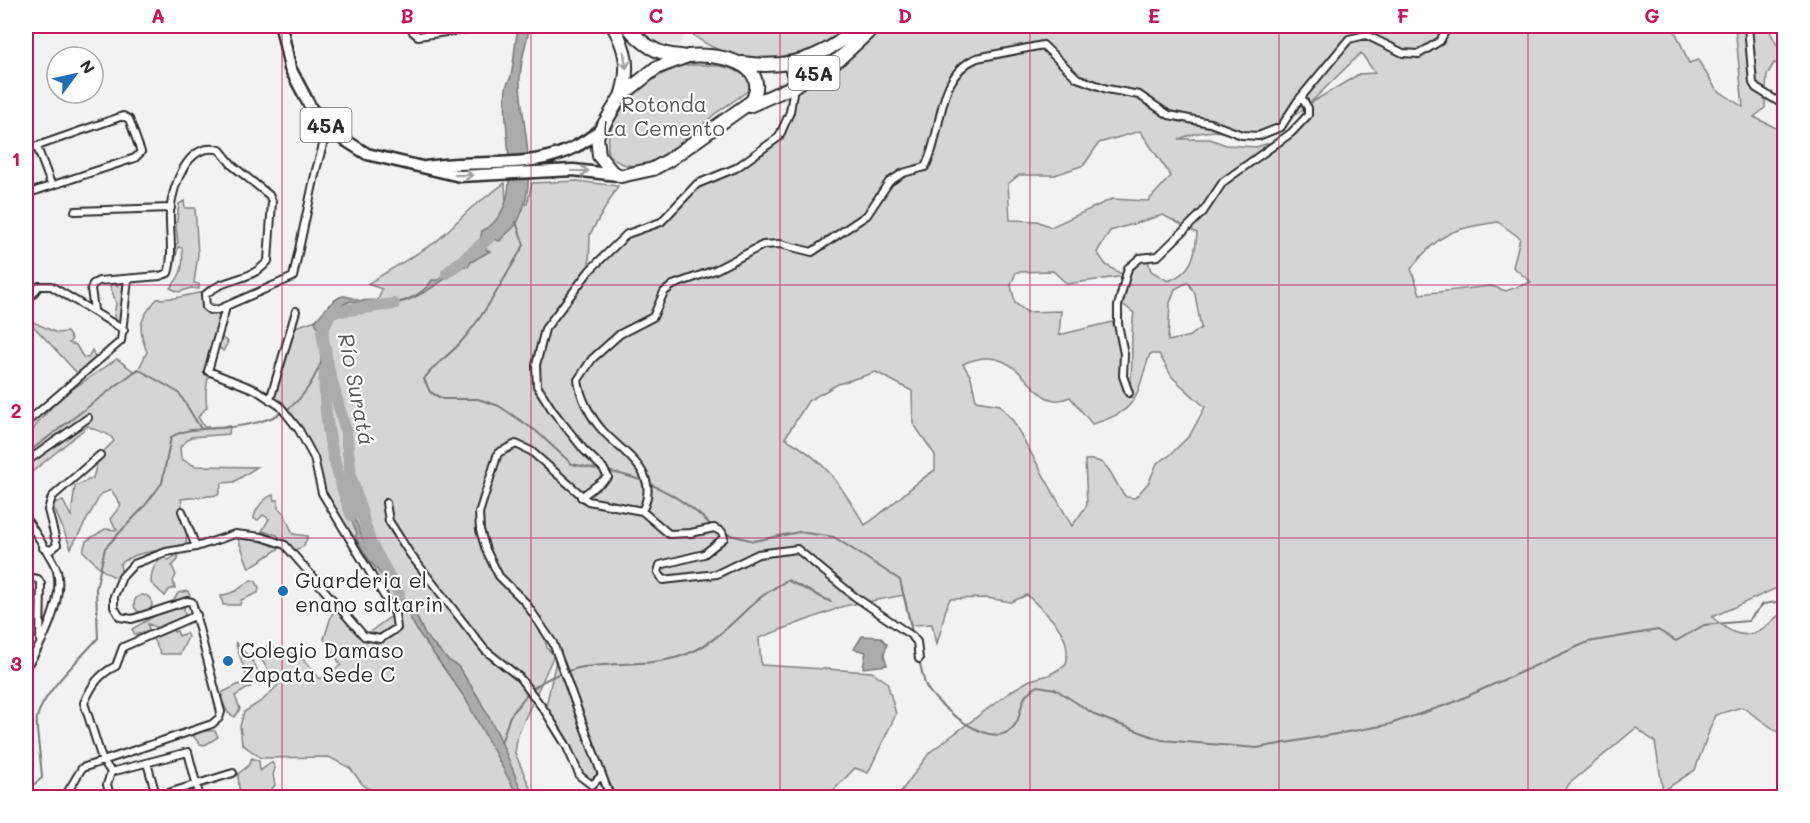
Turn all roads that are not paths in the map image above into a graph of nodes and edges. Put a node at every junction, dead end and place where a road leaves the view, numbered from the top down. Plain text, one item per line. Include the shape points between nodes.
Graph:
1 (281, 26) edge
2 (411, 26) edge
3 (488, 26) edge
4 (613, 26) edge
5 (627, 26) edge
6 (858, 26) edge
7 (875, 26) edge
8 (1448, 26) edge
9 (1748, 26) edge
10 (457, 27) edge
11 (688, 56) junction
12 (735, 62) junction
13 (787, 65) junction
14 (794, 86) junction
15 (621, 96) junction
16 (1302, 98) junction
17 (1785, 105) edge
18 (746, 108) junction
19 (328, 127) junction
20 (600, 130) junction
21 (37, 147) junction
22 (26, 150) edge
23 (426, 167) junction
24 (621, 176) junction
25 (51, 184) junction
26 (26, 194) edge
27 (171, 208) junction
28 (75, 211) dead end
29 (128, 279) junction
30 (26, 303) edge
31 (226, 307) junction
32 (94, 310) junction
33 (296, 311) dead end
34 (124, 330) junction
35 (1129, 393) dead end
36 (270, 400) junction
37 (88, 418) dead end
38 (26, 423) edge
39 (100, 455) dead end
40 (26, 462) edge
41 (581, 496) junction
42 (386, 503) dead end
43 (182, 511) dead end
44 (642, 511) junction
45 (26, 519) edge
46 (196, 547) junction
47 (43, 549) junction
48 (26, 578) edge
49 (197, 615) junction
50 (40, 648) junction
51 (919, 659) dead end
52 (26, 667) edge
53 (102, 759) junction
54 (147, 763) junction
55 (111, 772) junction
56 (233, 773) dead end
57 (602, 775) junction
58 (196, 783) junction
59 (379, 796) edge
60 (155, 797) edge
61 (64, 798) edge
62 (111, 798) edge
63 (200, 798) edge
64 (361, 798) edge
65 (611, 798) edge

1 - 19 main road, 45A via 299,90
2 - 10 street via 418,36
3 - 10 street
4 -> 15 highway via 626,57 626,82
5 - 11 highway via 646,46 661,53
6 - 13 highway, 45A via 832,48
7 - 14 highway, 45A via 838,59
8 - 16 street via 1440,41 1419,54 1403,53 1366,35 1353,37 1344,43
9 - 17 street via 1753,83
11 - 12 highway, 45A
11 - 15 highway, 45A via 656,68
12 - 13 highway, 45A
12 - 18 highway via 750,71 756,83 754,97
13 - 14 street
14 - 18 highway, 45A
14 - 41 street via 790,112 779,137 736,168 697,184 661,222 627,234 590,270 545,329 536,365 537,386 576,440 605,470 606,482
15 - 20 highway, 45A
16 - 35 street via 1308,116 1291,133 1223,182 1203,212 1158,256 1140,258 1128,268 1118,306 1118,324 1124,354 1123,376
16 - 44 street via 1281,127 1264,135 1248,136 1169,115 1139,96 1077,78 1043,45 967,62 955,73 947,91 925,167 889,182 865,217 812,252 780,244 764,245 716,270 673,285 664,292 653,317 620,334 582,370 579,390 593,417 634,458 646,481 649,494
18 - 24 highway, 45A via 653,169
19 - 23 main road, 45A via 353,146 379,158
19 - 31 street via 293,277
20 - 23 main road, 45A via 570,151 534,161
20 - 24 highway via 599,156 606,167
21 - 22 street
21 - 25 street
21 - 25 street via 117,117 126,116 132,127 141,152 135,158
23 -> 24 main road, 45A via 447,175 573,170
25 - 26 street
27 - 28 street
27 - 29 street via 169,270 160,276
27 - 31 street via 186,165 208,148 220,150 269,195 272,210 268,261 252,276 228,281 205,296 210,310
29 - 32 street via 93,284
29 - 34 street
30 - 32 street via 39,286 51,286
31 - 36 street via 208,371 249,386
32 - 34 street
33 - 36 street
34 - 38 street via 115,349
36 - 46 street via 289,417 314,459 322,493 395,614 397,627 387,637 374,640 364,636 285,545 274,540 235,534
37 - 40 street
39 - 47 street via 52,497 48,510 57,545 51,550
41 - 44 street via 588,501
41 - 57 street via 531,451 512,445 494,460 479,521 496,570 529,607 559,654
42 - 57 street via 389,521 410,554 485,650 532,694 566,745 582,778 590,785
43 - 46 street
44 - 51 street via 669,534 714,528 724,538 704,554 660,565 658,572 663,580 717,574 758,554 796,549 854,596 914,637
45 - 47 street
46 - 49 street via 141,561 122,577 113,602 120,617 132,619 189,601
47 - 50 street via 57,571 54,611
48 - 50 street via 38,579 40,584
49 - 53 street via 123,647 117,666 99,676 84,703
49 - 53 street via 221,712 219,718 213,724
50 - 52 street
53 - 55 street
53 - 61 street via 82,768
54 - 55 street
54 - 58 street via 188,752
54 - 60 street
55 - 62 street via 107,784
56 - 58 street
57 - 65 street
58 - 60 street
58 - 63 street
59 - 64 street

